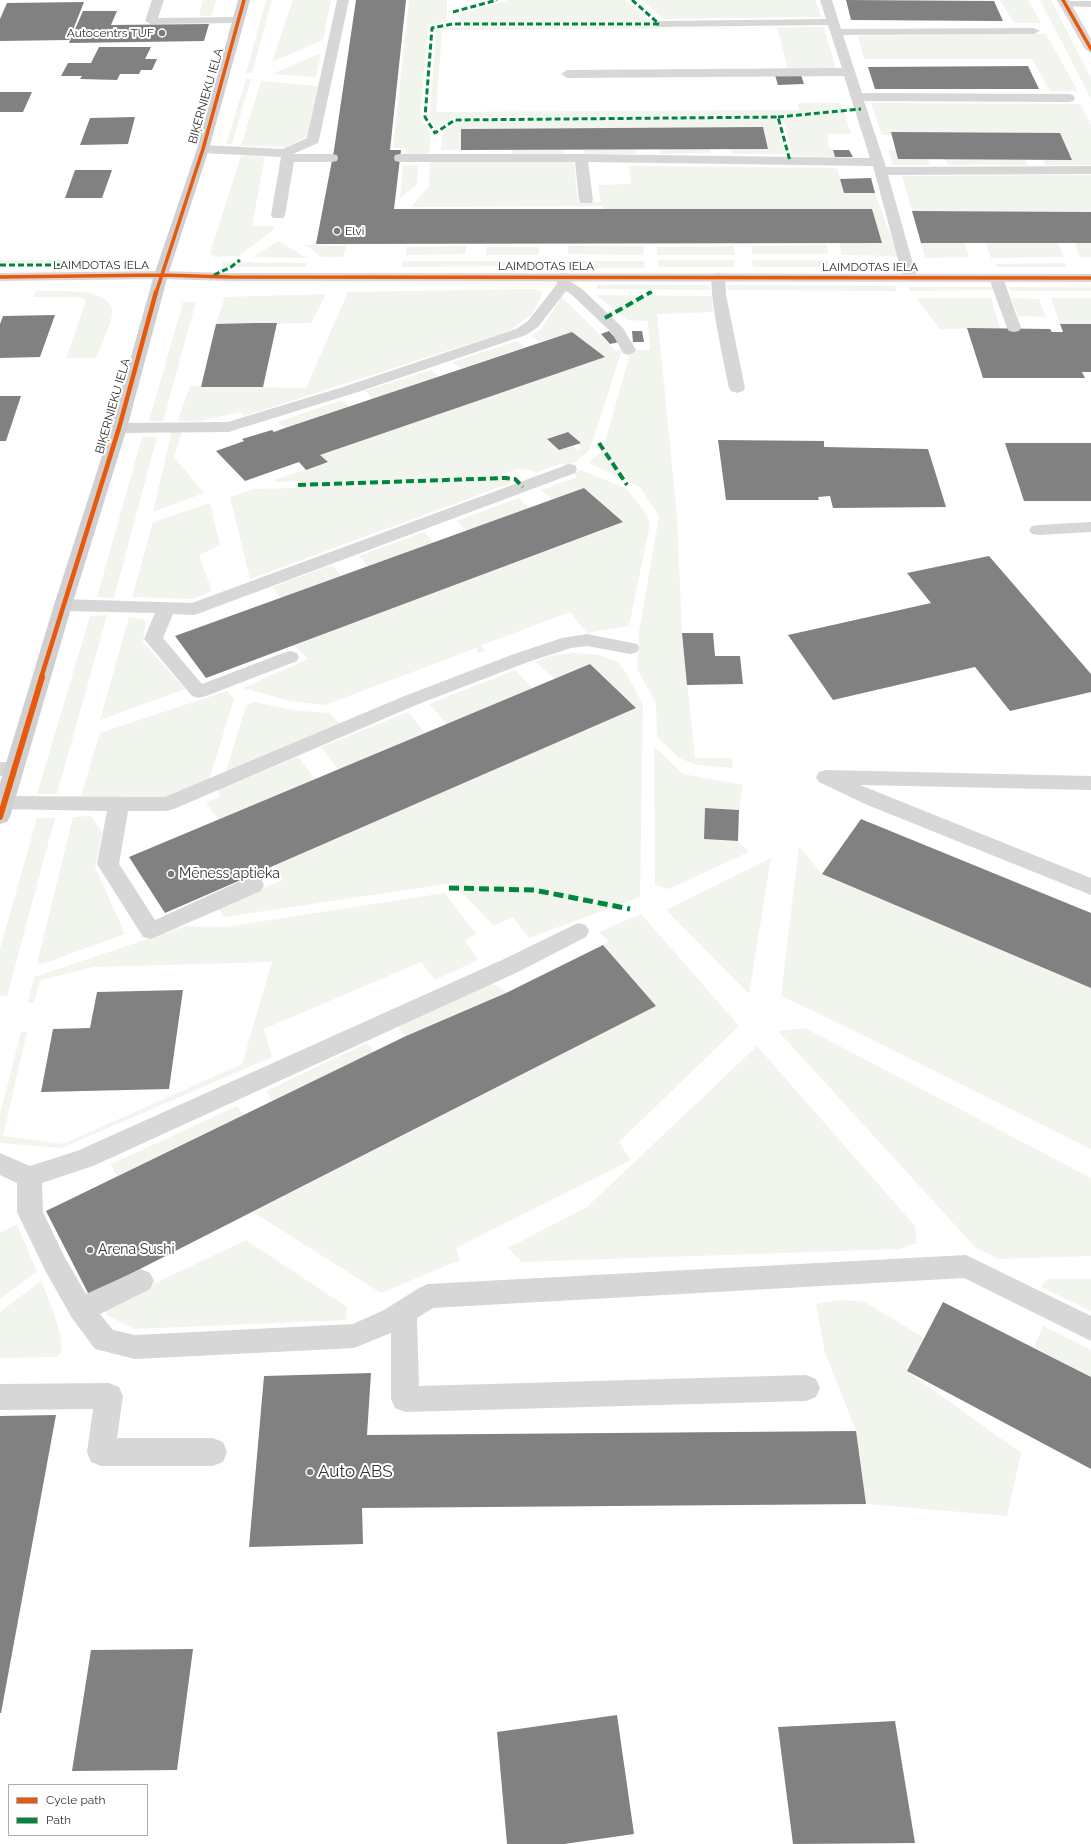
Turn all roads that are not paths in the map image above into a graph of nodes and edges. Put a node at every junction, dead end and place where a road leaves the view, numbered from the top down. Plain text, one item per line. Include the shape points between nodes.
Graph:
1 (158, 0) edge
2 (244, 0) edge
3 (343, 0) edge
4 (826, 0) edge
5 (1064, 2) edge
6 (1091, 4) edge
7 (238, 20) junction
8 (658, 24) dead end
9 (835, 27) junction
10 (1034, 31) dead end
11 (1091, 49) edge
12 (850, 72) junction
13 (567, 74) dead end
14 (857, 97) junction
15 (1069, 98) dead end
16 (203, 149) junction
17 (286, 155) junction
18 (332, 158) dead end
19 (400, 158) dead end
20 (581, 158) junction
21 (879, 166) junction
22 (1091, 170) edge
23 (586, 200) dead end
24 (278, 215) dead end
25 (161, 275) junction
26 (0, 277) edge
27 (718, 277) junction
28 (910, 278) junction
29 (996, 278) junction
30 (1091, 278) edge
31 (563, 280) junction
32 (1014, 328) dead end
33 (628, 350) dead end
34 (737, 388) dead end
35 (119, 428) junction
36 (569, 469) dead end
37 (1091, 527) edge
38 (1038, 530) dead end
39 (63, 605) junction
40 (167, 608) junction
41 (630, 648) dead end
42 (290, 657) dead end
43 (7, 769) edge
44 (1091, 783) edge
45 (119, 803) junction
46 (2, 810) edge
47 (253, 885) dead end
48 (1091, 887) edge
49 (578, 930) dead end
50 (0, 1163) edge
51 (29, 1176) junction
52 (141, 1281) dead end
53 (81, 1310) junction
54 (404, 1312) junction
55 (1091, 1328) edge
56 (806, 1388) dead end
57 (0, 1397) edge
58 (213, 1452) dead end

1 - 7 street via 151,21
2 - 7 street, BIĶERNIEKU IELA
3 - 17 street via 313,140
4 - 9 street
5 - 6 street
5 - 11 street
7 - 16 street, BIĶERNIEKU IELA
8 - 9 street
9 - 10 street
9 - 12 street
12 - 13 street
12 - 14 street
14 - 15 street
14 - 21 street
16 - 17 street
16 - 25 street, BIĶERNIEKU IELA
17 - 18 street
17 - 24 street
19 - 20 street
20 - 21 street
20 - 23 street
21 - 22 street
21 - 28 street
25 - 26 street, LAIMDOTAS IELA
25 - 31 street, LAIMDOTAS IELA
25 - 35 street, BIĶERNIEKU IELA
27 - 28 street, LAIMDOTAS IELA
27 - 31 street, LAIMDOTAS IELA
27 - 34 street via 719,295
28 - 29 street, LAIMDOTAS IELA
29 - 30 street, LAIMDOTAS IELA
29 - 32 street
31 - 33 street via 618,331
31 - 35 street via 532,324 521,332 352,389 229,427
35 - 39 street, BIĶERNIEKU IELA
36 - 40 street via 194,609
37 - 38 street
39 - 40 street
39 - 43 street, BIĶERNIEKU IELA
40 - 42 street via 153,639 199,692
41 - 45 street via 587,640 569,642 409,701 167,804
43 - 46 street, BIĶERNIEKU IELA
44 - 48 street via 826,777 880,802
45 - 46 street
45 - 47 street via 108,864 151,931
49 - 51 street via 510,966 84,1159
50 - 51 street
51 - 53 street via 30,1212
52 - 53 street
53 - 54 street via 105,1340 135,1347 354,1336 393,1320
54 - 55 street via 428,1296 966,1266
54 - 56 street via 405,1399
57 - 58 street via 109,1396 101,1452

